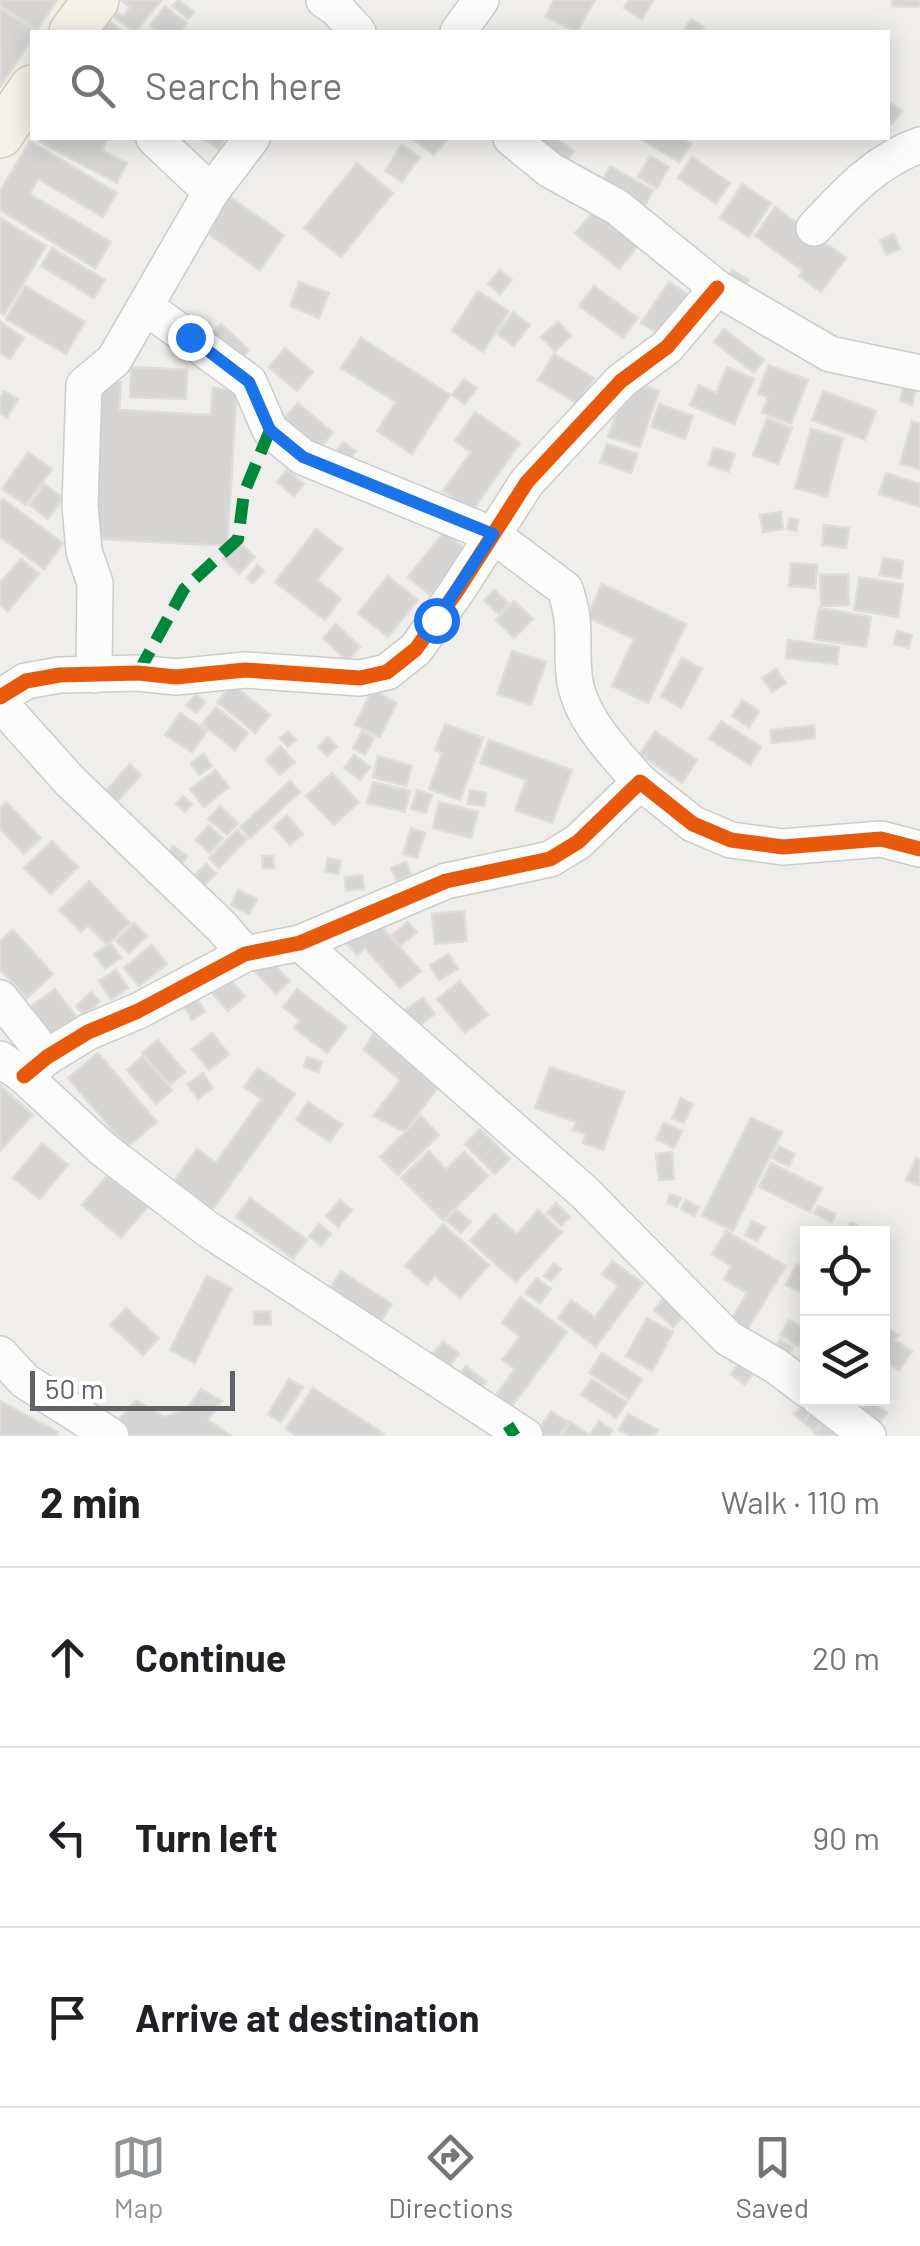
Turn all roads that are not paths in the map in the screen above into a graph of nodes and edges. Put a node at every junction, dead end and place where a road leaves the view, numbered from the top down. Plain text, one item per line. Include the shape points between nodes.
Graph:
1 (96, 0) edge
2 (480, 0) edge
3 (74, 30) edge
4 (459, 30) edge
5 (30, 91) edge
6 (0, 135) edge
7 (156, 140) edge
8 (250, 140) edge
9 (513, 140) edge
10 (920, 145) edge
11 (211, 192) junction
12 (814, 228) dead end
13 (717, 288) junction
14 (146, 307) junction
15 (920, 373) edge
16 (493, 534) junction
17 (94, 675) junction
18 (0, 700) edge
19 (640, 782) junction
20 (920, 849) edge
21 (300, 943) junction
22 (245, 954) junction
23 (0, 998) edge
24 (24, 1064) edge
25 (3, 1366) edge
26 (800, 1385) edge
27 (829, 1406) edge
28 (110, 1436) edge
29 (526, 1436) edge
30 (868, 1436) edge

1 - 3 main road
2 - 4 street
5 - 6 main road
7 - 11 street
8 - 11 street
9 - 13 street via 550,170 617,207
10 - 12 street via 894,154 856,183
11 - 14 street
13 - 15 street via 830,354
13 - 16 street via 667,348 621,382 527,482
14 - 16 street via 249,382 270,430 303,457
14 - 17 street via 114,360 84,385 80,506 95,583
16 - 17 street via 416,648 388,672 360,678 244,670
16 - 19 street via 565,589 575,632 574,675 586,715
17 - 18 street via 26,681
18 - 22 street via 68,780
19 - 20 street via 693,824 731,840 783,847 881,840
19 - 21 street via 578,842 550,859 446,881
21 - 22 street
21 - 26 street via 584,1192 728,1338
22 - 24 street
23 - 24 street
24 - 29 street via 104,1150 209,1230
25 - 28 street
27 - 30 street

